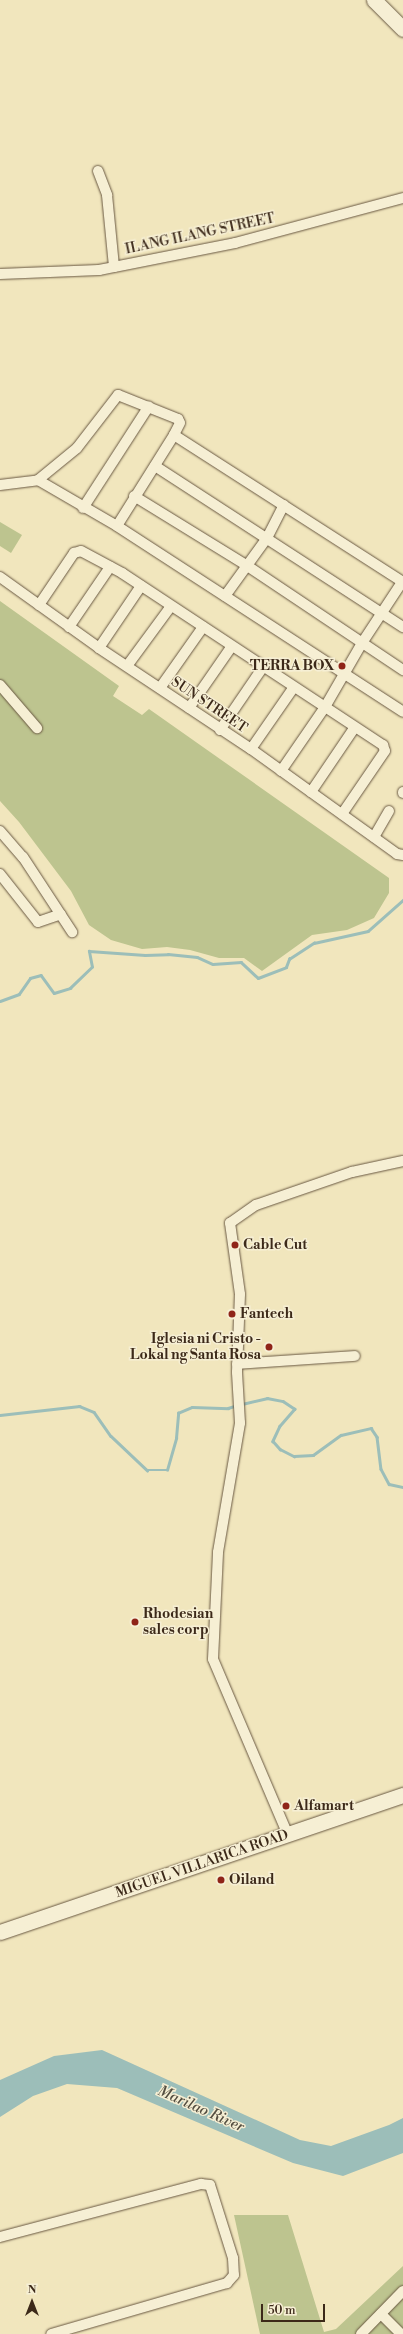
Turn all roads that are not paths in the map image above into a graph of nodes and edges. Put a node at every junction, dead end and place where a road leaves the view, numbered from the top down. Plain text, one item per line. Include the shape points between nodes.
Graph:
1 (374, 0) edge
2 (403, 30) edge
3 (98, 171) dead end
4 (403, 198) edge
5 (114, 267) junction
6 (0, 274) edge
7 (149, 406) junction
8 (174, 435) junction
9 (155, 466) junction
10 (38, 480) junction
11 (0, 485) edge
12 (134, 496) junction
13 (284, 505) junction
14 (83, 508) junction
15 (117, 526) junction
16 (267, 538) junction
17 (246, 565) junction
18 (110, 567) junction
19 (0, 577) edge
20 (402, 582) edge
21 (141, 586) junction
22 (225, 596) junction
23 (39, 605) junction
24 (171, 606) junction
25 (381, 613) junction
26 (69, 627) junction
27 (203, 627) junction
28 (403, 627) edge
29 (362, 643) junction
30 (232, 646) junction
31 (99, 648) junction
32 (126, 666) junction
33 (263, 667) junction
34 (403, 670) edge
35 (344, 674) junction
36 (0, 685) edge
37 (294, 687) junction
38 (160, 688) junction
39 (325, 707) junction
40 (189, 708) junction
41 (403, 712) edge
42 (355, 727) junction
43 (37, 728) dead end
44 (220, 730) junction
45 (251, 749) junction
46 (281, 770) junction
47 (311, 792) junction
48 (389, 811) dead end
49 (342, 814) junction
50 (0, 831) edge
51 (374, 837) junction
52 (403, 855) edge
53 (0, 874) edge
54 (61, 914) junction
55 (72, 932) dead end
56 (403, 1161) edge
57 (355, 1356) dead end
58 (237, 1364) junction
59 (403, 1795) edge
60 (288, 1835) junction
61 (0, 1932) edge
62 (0, 2237) edge
63 (403, 2291) edge
64 (381, 2314) junction
65 (51, 2334) edge
66 (361, 2334) edge
67 (401, 2334) edge

1 - 2 main road
3 - 5 street via 107,195
4 - 5 street, ILANG ILANG STREET via 235,243
5 - 6 street, ILANG ILANG STREET via 99,270
7 - 8 street via 180,420
7 - 10 street via 118,395 77,448
7 - 14 street
8 - 9 street
8 - 13 street
9 - 12 street
9 - 16 street
10 - 11 street
10 - 14 street
12 - 15 street
12 - 17 street
13 - 16 street
13 - 20 street
14 - 15 street
15 - 22 street
16 - 17 street
16 - 25 street
17 - 22 street
17 - 29 street
18 - 21 street
18 - 23 street via 81,551 74,553
18 - 26 street
19 - 23 street, SUN STREET
20 - 25 street
21 - 24 street
21 - 31 street
22 - 35 street
23 - 26 street, SUN STREET
24 - 27 street
24 - 32 street
25 - 28 street
25 - 29 street
26 - 31 street, SUN STREET
27 - 30 street
27 - 38 street
29 - 34 street
29 - 35 street
30 - 33 street
30 - 40 street
31 - 32 street, SUN STREET
32 - 38 street, SUN STREET
33 - 37 street
33 - 44 street
35 - 39 street
35 - 41 street
36 - 43 street
37 - 39 street
37 - 45 street
38 - 40 street, SUN STREET
39 - 42 street
39 - 46 street
40 - 44 street, SUN STREET
42 - 47 street
42 - 49 street via 383,745 385,751
44 - 45 street, SUN STREET
45 - 46 street, SUN STREET
46 - 47 street, SUN STREET
47 - 49 street, SUN STREET
48 - 51 street
49 - 51 street, SUN STREET
50 - 54 street via 23,857
51 - 52 street, SUN STREET via 397,854
53 - 54 street via 38,922
54 - 55 street
56 - 58 street via 352,1172 256,1205 230,1223 240,1294
57 - 58 street
58 - 60 street via 240,1423 218,1552 213,1659
59 - 60 main road, MIGUEL VILLARICA ROAD
60 - 61 main road, MIGUEL VILLARICA ROAD
62 - 65 street via 201,2184 210,2185 233,2258 234,2275 227,2283
63 - 64 street
64 - 66 street
64 - 67 street

